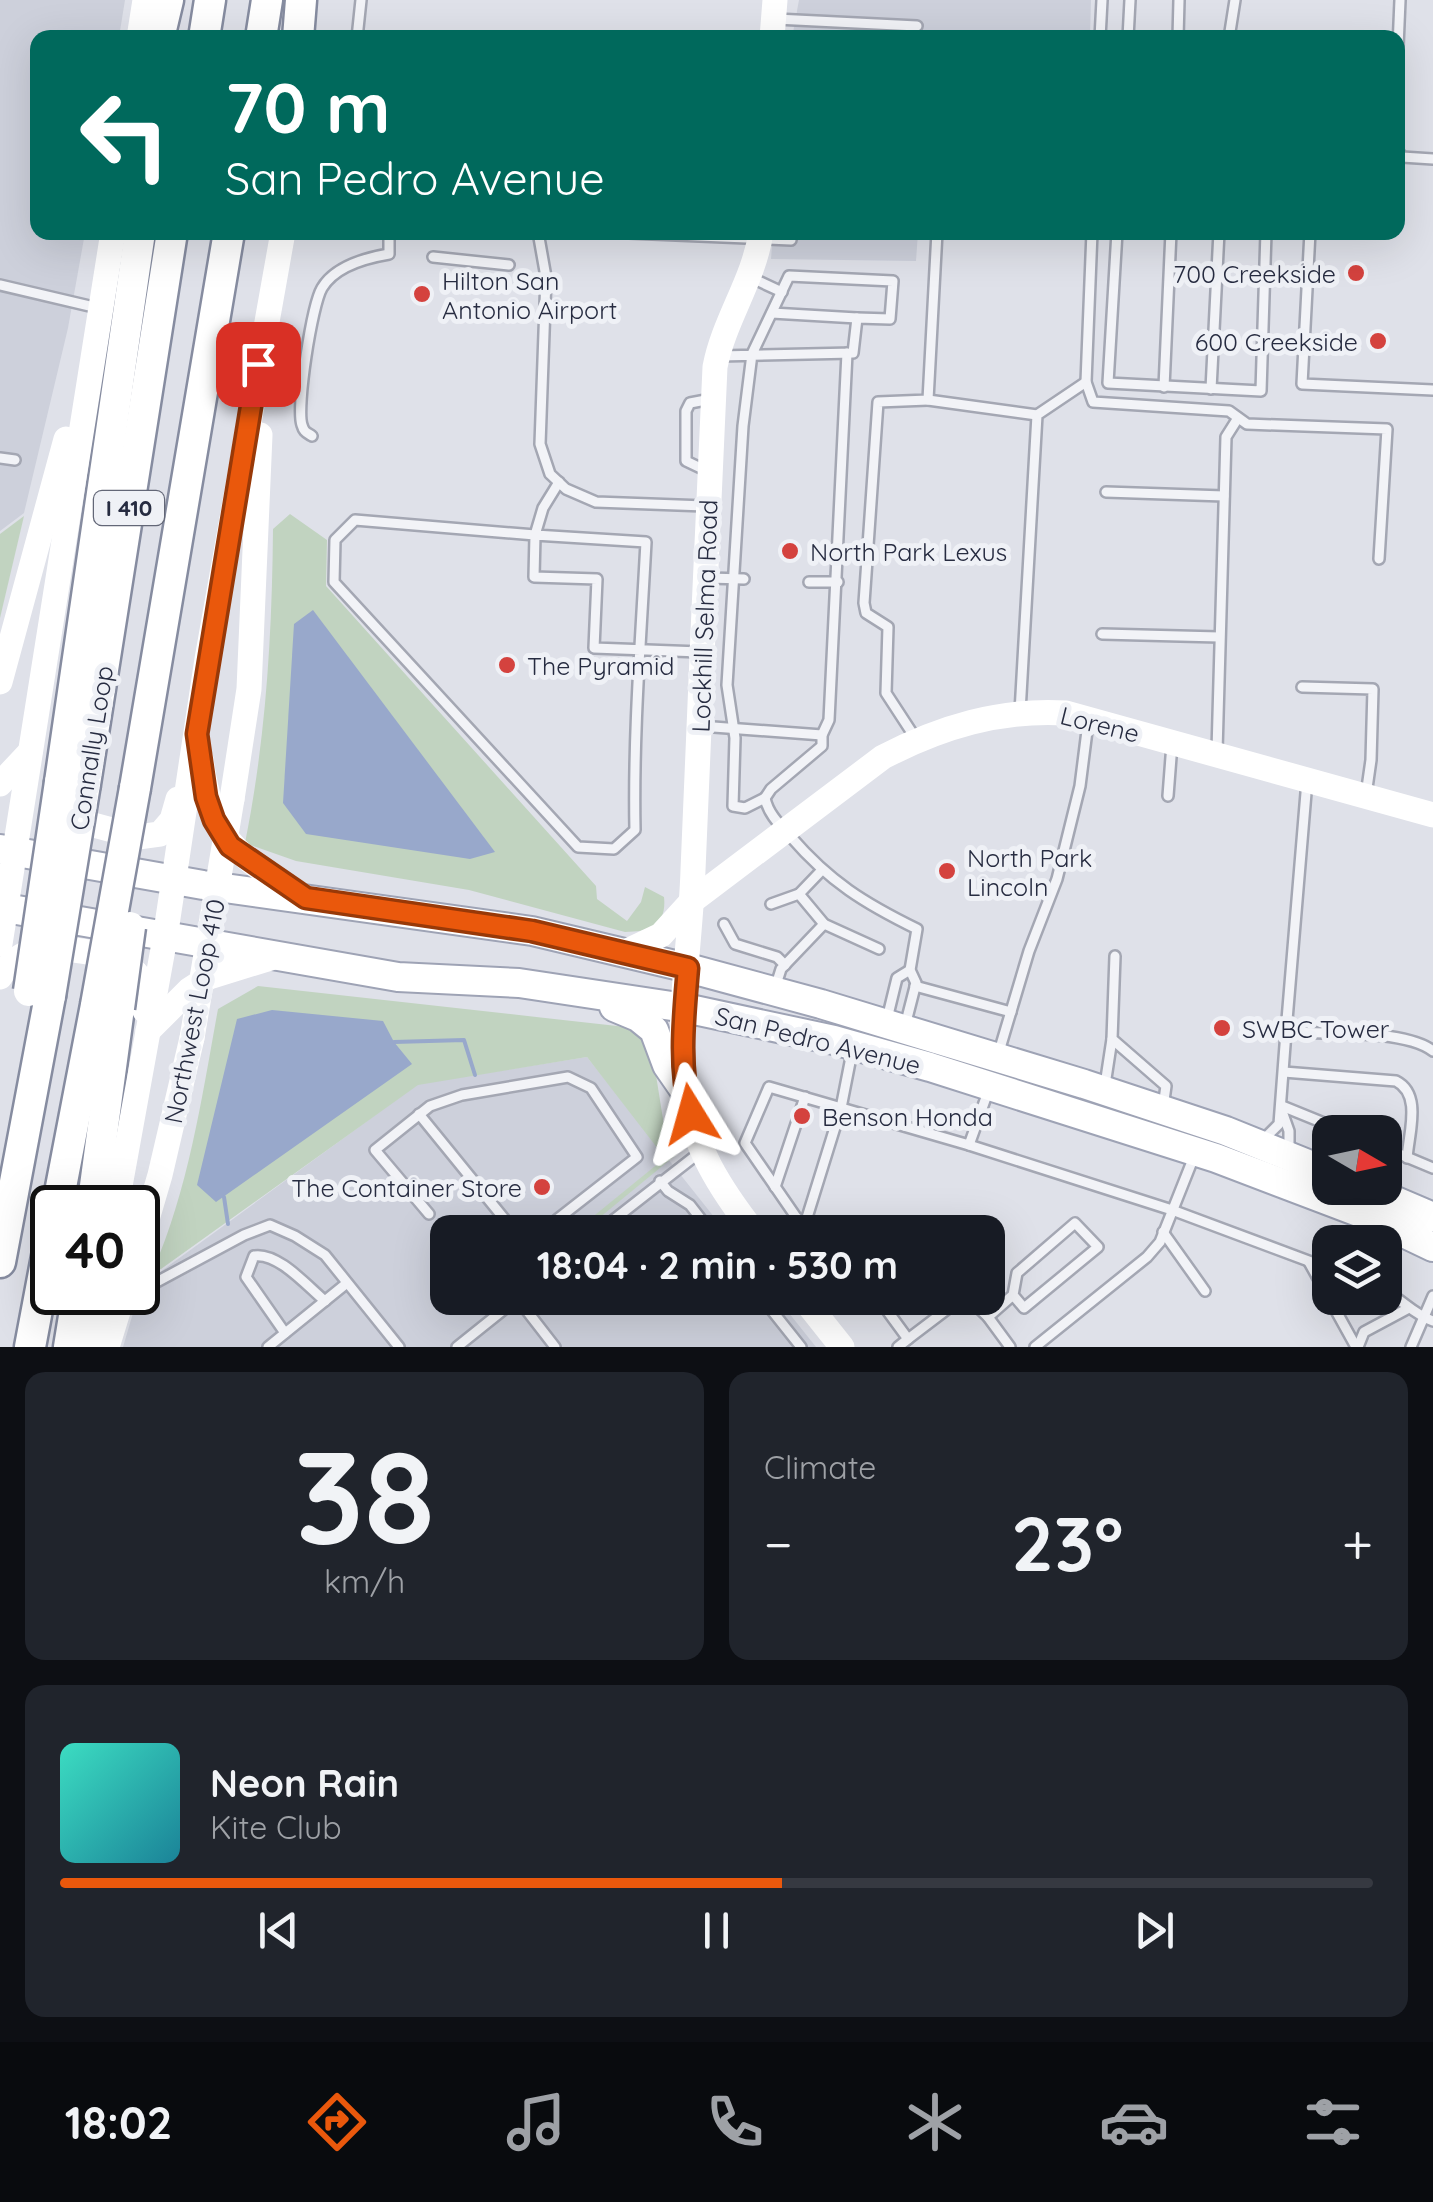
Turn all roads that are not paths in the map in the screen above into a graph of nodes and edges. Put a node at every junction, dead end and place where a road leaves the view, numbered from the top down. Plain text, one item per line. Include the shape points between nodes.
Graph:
1 (145, 0) edge
2 (170, 0) edge
3 (210, 0) edge
4 (267, 0) edge
5 (301, 0) edge
6 (316, 0) edge
7 (361, 0) edge
8 (1102, 0) edge
9 (1130, 0) edge
10 (1179, 0) edge
11 (1234, 0) edge
12 (1400, 0) edge
13 (773, 19) edge
14 (917, 26) dead end
15 (140, 30) edge
16 (161, 30) edge
17 (168, 30) edge
18 (205, 30) edge
19 (262, 30) edge
20 (299, 30) edge
21 (312, 30) edge
22 (357, 30) edge
23 (1100, 30) edge
24 (1128, 30) edge
25 (1178, 30) edge
26 (1230, 30) edge
27 (1399, 30) edge
28 (1405, 157) edge
29 (1433, 159) edge
30 (111, 240) edge
31 (139, 240) edge
32 (171, 240) edge
33 (228, 240) edge
34 (281, 240) edge
35 (389, 240) edge
36 (539, 240) edge
37 (759, 240) edge
38 (937, 240) edge
39 (1092, 240) edge
40 (1117, 240) edge
41 (1171, 240) edge
42 (1219, 240) edge
43 (1266, 240) edge
44 (1310, 240) edge
45 (388, 254) junction
46 (401, 255) dead end
47 (433, 257) dead end
48 (509, 265) dead end
49 (748, 276) junction
50 (0, 285) edge
51 (272, 290) junction
52 (782, 292) junction
53 (772, 313) junction
54 (857, 318) junction
55 (98, 321) junction
56 (848, 353) junction
57 (752, 354) junction
58 (717, 356) junction
59 (1086, 382) junction
60 (1164, 387) junction
61 (1211, 389) junction
62 (1433, 390) edge
63 (928, 400) junction
64 (1036, 415) junction
65 (1238, 418) junction
66 (312, 436) dead end
67 (0, 458) edge
68 (16, 460) dead end
69 (559, 482) junction
70 (1106, 492) dead end
71 (1224, 496) junction
72 (708, 506) junction
73 (535, 535) junction
74 (1379, 559) dead end
75 (705, 578) junction
76 (739, 579) junction
77 (809, 582) dead end
78 (838, 582) junction
79 (1102, 634) dead end
80 (1219, 637) junction
81 (640, 649) junction
82 (702, 652) junction
83 (0, 682) edge
84 (1302, 688) dead end
85 (1020, 712) junction
86 (1088, 720) junction
87 (699, 726) junction
88 (733, 728) junction
89 (197, 734) junction
90 (822, 735) junction
91 (916, 740) junction
92 (1172, 742) junction
93 (30, 752) junction
94 (1216, 754) junction
95 (1307, 778) junction
96 (73, 783) junction
97 (0, 784) edge
98 (1168, 796) dead end
99 (1366, 796) junction
100 (764, 798) junction
101 (1433, 815) edge
102 (786, 832) junction
103 (5, 851) edge
104 (822, 871) junction
105 (174, 880) junction
106 (799, 894) junction
107 (306, 898) junction
108 (692, 901) junction
109 (771, 904) dead end
110 (3, 907) edge
111 (724, 924) dead end
112 (824, 924) junction
113 (165, 938) junction
114 (0, 944) edge
115 (879, 949) dead end
116 (623, 953) junction
117 (277, 956) junction
118 (1115, 956) dead end
119 (784, 965) junction
120 (688, 968) junction
121 (910, 970) junction
122 (0, 977) edge
123 (915, 986) junction
124 (774, 992) junction
125 (39, 993) junction
126 (596, 995) junction
127 (108, 1006) junction
128 (685, 1008) junction
129 (1011, 1012) junction
130 (895, 1026) junction
131 (148, 1031) junction
132 (1286, 1032) junction
133 (1112, 1039) junction
134 (853, 1046) junction
135 (1433, 1051) edge
136 (997, 1056) junction
137 (1284, 1072) junction
138 (990, 1086) junction
139 (1104, 1090) junction
140 (685, 1092) junction
141 (805, 1097) junction
142 (841, 1108) junction
143 (1282, 1109) junction
144 (1163, 1110) junction
145 (419, 1114) junction
146 (1312, 1120) edge
147 (1154, 1137) junction
148 (1201, 1138) junction
149 (1258, 1144) junction
150 (970, 1145) junction
151 (702, 1152) junction
152 (1288, 1156) junction
153 (1402, 1156) edge
154 (1407, 1158) junction
155 (1312, 1166) edge
156 (1433, 1168) edge
157 (660, 1181) junction
158 (63, 1185) edge
159 (94, 1185) edge
160 (120, 1185) edge
161 (157, 1185) edge
162 (775, 1186) junction
163 (1402, 1204) edge
164 (1172, 1210) junction
165 (429, 1214) dead end
166 (501, 1215) edge
167 (563, 1215) edge
168 (619, 1215) edge
169 (698, 1215) edge
170 (741, 1215) edge
171 (794, 1215) edge
172 (806, 1215) edge
173 (1433, 1217) edge
174 (0, 1227) edge
175 (1164, 1232) junction
176 (1433, 1247) edge
177 (1308, 1260) junction
178 (0, 1262) edge
179 (1312, 1262) edge
180 (160, 1276) edge
181 (347, 1283) junction
182 (1205, 1291) dead end
183 (1012, 1295) junction
184 (1433, 1296) edge
185 (325, 1301) junction
186 (1402, 1302) edge
187 (1408, 1309) junction
188 (36, 1315) edge
189 (74, 1315) edge
190 (112, 1315) edge
191 (117, 1315) edge
192 (497, 1315) edge
193 (531, 1315) edge
194 (775, 1315) edge
195 (817, 1315) edge
196 (890, 1315) edge
197 (941, 1315) edge
198 (986, 1315) edge
199 (988, 1317) junction
200 (1428, 1319) edge
201 (285, 1333) junction
202 (908, 1339) junction
203 (1049, 1342) edge
204 (30, 1347) edge
205 (68, 1347) edge
206 (94, 1347) edge
207 (107, 1347) edge
208 (268, 1347) edge
209 (399, 1347) edge
210 (458, 1347) edge
211 (555, 1347) edge
212 (800, 1347) edge
213 (842, 1347) edge
214 (898, 1347) edge
215 (1010, 1347) edge
216 (1035, 1347) edge
217 (1357, 1347) edge
218 (1411, 1347) edge

1 - 15 main road
2 - 16 highway
2 - 17 highway
3 - 18 highway
4 - 19 highway
5 - 20 highway
6 - 21 main road
7 - 22 lane
8 - 23 lane
9 - 24 lane
10 - 25 lane
11 - 26 lane
12 - 27 lane
13 - 14 lane
28 - 29 lane
30 - 55 main road
31 - 96 highway via 75,664
32 - 96 highway, Connally Loop / I 410
33 - 127 highway, I 410, bridge
34 - 51 main road, Northwest Loop 410
35 - 45 lane
36 - 69 lane via 546,277 540,444
37 - 49 main road, Lockhill Selma Road
38 - 63 lane
39 - 59 lane
40 - 60 lane via 1108,383
41 - 60 lane
42 - 61 lane
43 - 61 lane via 1261,391
44 - 62 lane via 1302,384
45 - 46 lane
45 - 66 lane via 359,259 323,285 312,313 300,422
47 - 48 lane
49 - 52 lane
49 - 58 main road, Lockhill Selma Road
50 - 55 lane
51 - 89 main road, Northwest Loop 410
51 - 161 main road, Northwest Loop 410, bridge via 250,689 192,1038
52 - 53 lane
52 - 54 lane via 788,276 892,280 890,319
53 - 54 lane
53 - 57 lane
54 - 56 lane
55 - 83 main road
55 - 93 main road
56 - 57 lane
56 - 78 lane
57 - 58 lane
57 - 76 lane via 742,426
58 - 72 main road, Lockhill Selma Road
59 - 64 lane
59 - 65 lane via 1093,402 1228,411
60 - 61 lane
63 - 64 lane
63 - 91 lane via 878,402 864,604 888,628 886,693
64 - 85 lane
65 - 71 lane via 1226,438
65 - 74 lane via 1247,424 1387,429
67 - 68 lane
69 - 72 lane via 596,502
69 - 73 lane
70 - 71 lane
71 - 80 lane
72 - 75 main road, Lockhill Selma Road
73 - 81 lane via 534,576 596,579 594,648
73 - 81 lane via 646,542
73 - 81 lane via 355,520 336,540 334,582 578,847 614,849 635,830
75 - 76 lane
75 - 82 main road, Lockhill Selma Road
76 - 88 lane via 727,685
77 - 78 lane
78 - 90 lane via 833,686
79 - 80 lane
80 - 94 lane
81 - 82 lane
82 - 87 main road, Lockhill Selma Road
84 - 99 lane via 1372,689
85 - 86 main road, Lorene via 1066,712
85 - 91 main road, Lorene
86 - 92 main road, Lorene
86 - 129 lane via 1057,879
87 - 88 lane
87 - 108 main road, Lockhill Selma Road
88 - 90 lane
88 - 100 lane via 733,806
89 - 93 main road via 172,820 160,834 138,837 68,820 47,804
89 - 105 main road, Northwest Loop 410
89 - 107 main road via 206,797 230,846
90 - 100 lane via 813,757
91 - 102 main road, Lorene via 854,776
92 - 94 main road, Lorene
92 - 98 lane
93 - 97 main road
93 - 103 main road
94 - 95 main road, Lorene
95 - 99 main road, Lorene
95 - 132 lane
96 - 125 highway, bridge
99 - 101 main road, Lorene
100 - 102 lane
102 - 104 lane
102 - 108 main road, Lorene
103 - 105 main road, San Pedro Avenue
103 - 110 main road
104 - 106 lane
104 - 121 lane via 917,928
105 - 107 main road, San Pedro Avenue
105 - 113 main road, Northwest Loop 410
106 - 109 lane
106 - 112 lane
107 - 116 main road, San Pedro Avenue via 532,931
108 - 116 main road, Lorene via 661,935
108 - 120 main road, Lockhill Selma Road
110 - 113 main road, San Pedro Avenue
110 - 114 main road
111 - 119 lane via 735,944
112 - 115 lane
112 - 119 lane
113 - 117 main road, San Pedro Avenue
113 - 131 main road, Northwest Loop 410
116 - 120 main road, San Pedro Avenue
117 - 126 main road, San Pedro Avenue via 398,976
117 - 131 main road via 209,977
118 - 133 lane
119 - 124 lane
120 - 124 main road, San Pedro Avenue
120 - 128 main road, Lockhill Selma Road
121 - 123 lane
121 - 130 lane via 897,978
122 - 131 main road via 19,956 35,950 110,957 142,984
123 - 129 lane
123 - 130 lane
124 - 130 main road, San Pedro Avenue
125 - 174 highway
125 - 178 highway
126 - 128 main road, San Pedro Avenue
126 - 140 main road via 654,1030
127 - 158 highway
127 - 159 highway
128 - 134 main road, San Pedro Avenue
128 - 140 main road, Lockhill Selma Road
129 - 136 lane
130 - 136 main road, San Pedro Avenue
131 - 160 main road, Northwest Loop 410
132 - 135 lane via 1407,1040
132 - 137 lane
133 - 139 lane
133 - 144 lane via 1166,1086
134 - 138 main road, San Pedro Avenue
134 - 142 lane
136 - 139 main road, San Pedro Avenue
137 - 143 lane
137 - 154 lane via 1408,1087
138 - 147 main road, San Pedro Avenue
138 - 150 lane
139 - 144 main road, San Pedro Avenue
140 - 151 main road, Lockhill Selma Road
141 - 142 lane
141 - 162 lane
141 - 162 lane via 769,1087 745,1143
142 - 150 lane
142 - 172 lane
143 - 146 lane
143 - 149 lane via 1279,1124
143 - 152 lane via 1290,1130
144 - 147 main road
144 - 148 main road, San Pedro Avenue
145 - 165 lane via 375,1150
145 - 166 lane
145 - 167 lane via 462,1095 568,1077 591,1088 637,1156
147 - 148 main road, San Pedro Avenue
148 - 149 main road, San Pedro Avenue
148 - 164 lane
148 - 176 main road, San Pedro Avenue
149 - 152 main road, San Pedro Avenue
150 - 164 lane
151 - 157 lane
151 - 170 main road, Lockhill Selma Road
152 - 155 main road, San Pedro Avenue
153 - 154 lane
154 - 156 lane
157 - 168 lane
157 - 169 lane
162 - 171 lane
163 - 173 main road
164 - 175 lane
164 - 177 lane
175 - 182 lane
175 - 203 lane via 1148,1257
177 - 179 lane
177 - 217 lane
180 - 181 lane via 270,1225 325,1255
181 - 185 lane
181 - 209 lane
183 - 183 lane via 1024,1308 1098,1247 1075,1222 1017,1273
183 - 199 lane
184 - 200 lane
185 - 201 lane
185 - 201 lane via 275,1260 254,1256 246,1278
186 - 187 lane
187 - 200 lane
187 - 217 lane via 1364,1332
188 - 204 highway
189 - 205 highway
190 - 206 main road
191 - 207 main road
192 - 210 lane
193 - 211 lane
194 - 212 lane
195 - 213 main road
196 - 202 lane
197 - 202 lane
198 - 199 lane
199 - 215 lane
200 - 218 lane
201 - 208 lane
202 - 214 lane
203 - 216 lane

